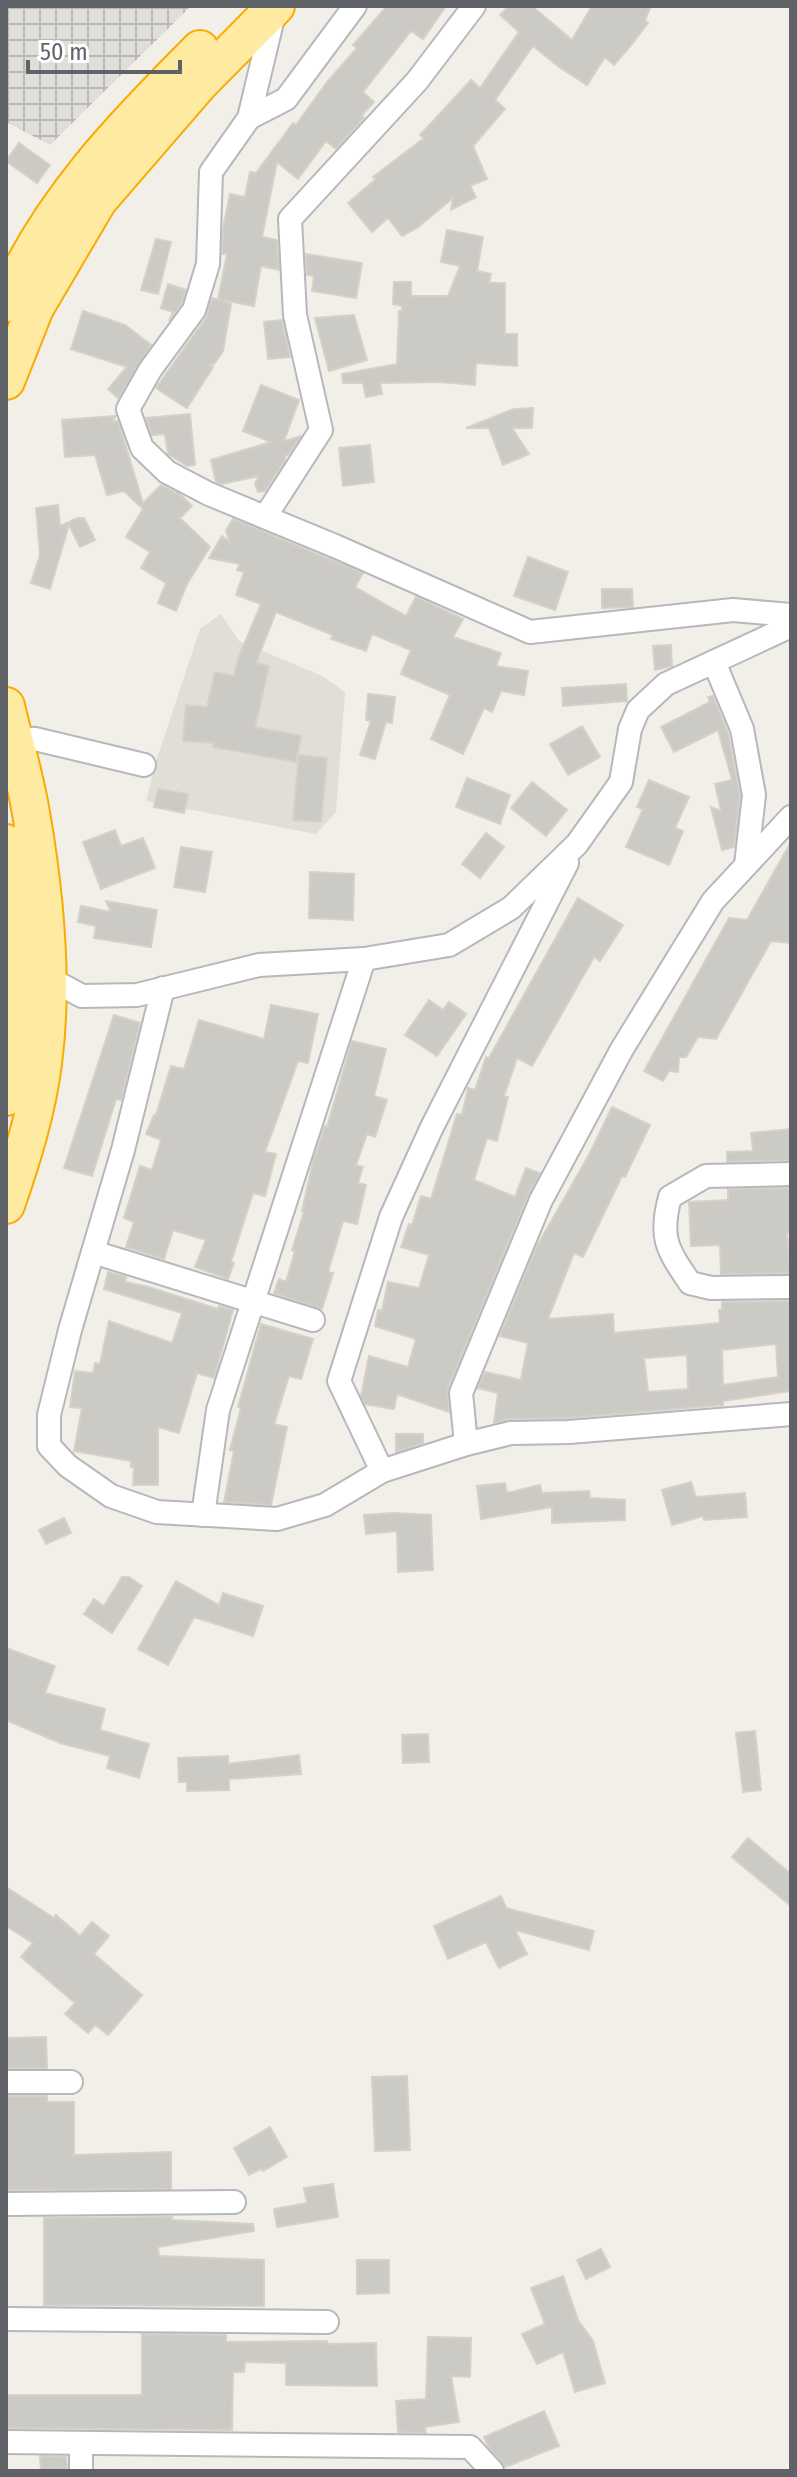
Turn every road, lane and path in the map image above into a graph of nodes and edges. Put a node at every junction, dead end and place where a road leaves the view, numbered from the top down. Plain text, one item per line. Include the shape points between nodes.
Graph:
1 (355, 6) edge
2 (474, 6) edge
3 (262, 9) edge
4 (249, 118) junction
5 (13, 272) edge
6 (6, 303) edge
7 (6, 381) edge
8 (265, 517) junction
9 (791, 615) edge
10 (791, 626) edge
11 (714, 662) junction
12 (10, 722) edge
13 (144, 765) dead end
14 (791, 817) edge
15 (6, 843) edge
16 (577, 844) junction
17 (746, 865) junction
18 (364, 959) junction
19 (47, 974) junction
20 (163, 988) junction
21 (6, 1097) edge
22 (791, 1174) edge
23 (6, 1205) edge
24 (93, 1252) junction
25 (791, 1287) edge
26 (252, 1301) junction
27 (313, 1320) dead end
28 (791, 1414) edge
29 (466, 1444) junction
30 (382, 1471) junction
31 (203, 1515) junction
32 (6, 2082) edge
33 (71, 2082) dead end
34 (234, 2202) dead end
35 (6, 2204) edge
36 (6, 2319) edge
37 (327, 2322) dead end
38 (6, 2442) edge
39 (81, 2443) junction
40 (81, 2471) edge
41 (492, 2471) edge

1 - 4 street via 286,99
2 - 8 street via 417,81 290,219 295,315 321,430
3 - 4 street via 272,22
3 - 5 highway via 131,120 67,195
3 - 7 highway via 98,201 35,308
4 - 8 street via 211,172 208,264 194,310 128,409 142,448 167,472
5 - 6 highway
8 - 9 street via 530,632 733,610
10 - 11 street
11 - 16 street via 666,684 638,710 621,782
11 - 17 street via 742,729 754,795
12 - 13 street via 35,739
12 - 19 highway via 39,866
14 - 17 street
15 - 21 highway via 20,989
16 - 18 street via 511,908 449,945
16 - 30 street via 391,1217 339,1381
17 - 29 street via 713,901 622,1049 541,1200 461,1393
18 - 20 street via 259,965
18 - 26 street
19 - 20 street via 82,996 137,995
19 - 23 highway via 43,1064
20 - 24 street
22 - 25 street via 706,1176 670,1197 663,1222 668,1251 690,1283 711,1288
24 - 26 street
24 - 31 street via 49,1415 49,1446 111,1496 157,1512
26 - 27 street
26 - 31 street via 218,1410
28 - 29 street via 511,1433
29 - 30 street
30 - 31 street via 325,1505 277,1519
32 - 33 street
34 - 35 street
36 - 37 street
38 - 39 street
39 - 40 street
39 - 41 street via 470,2447

